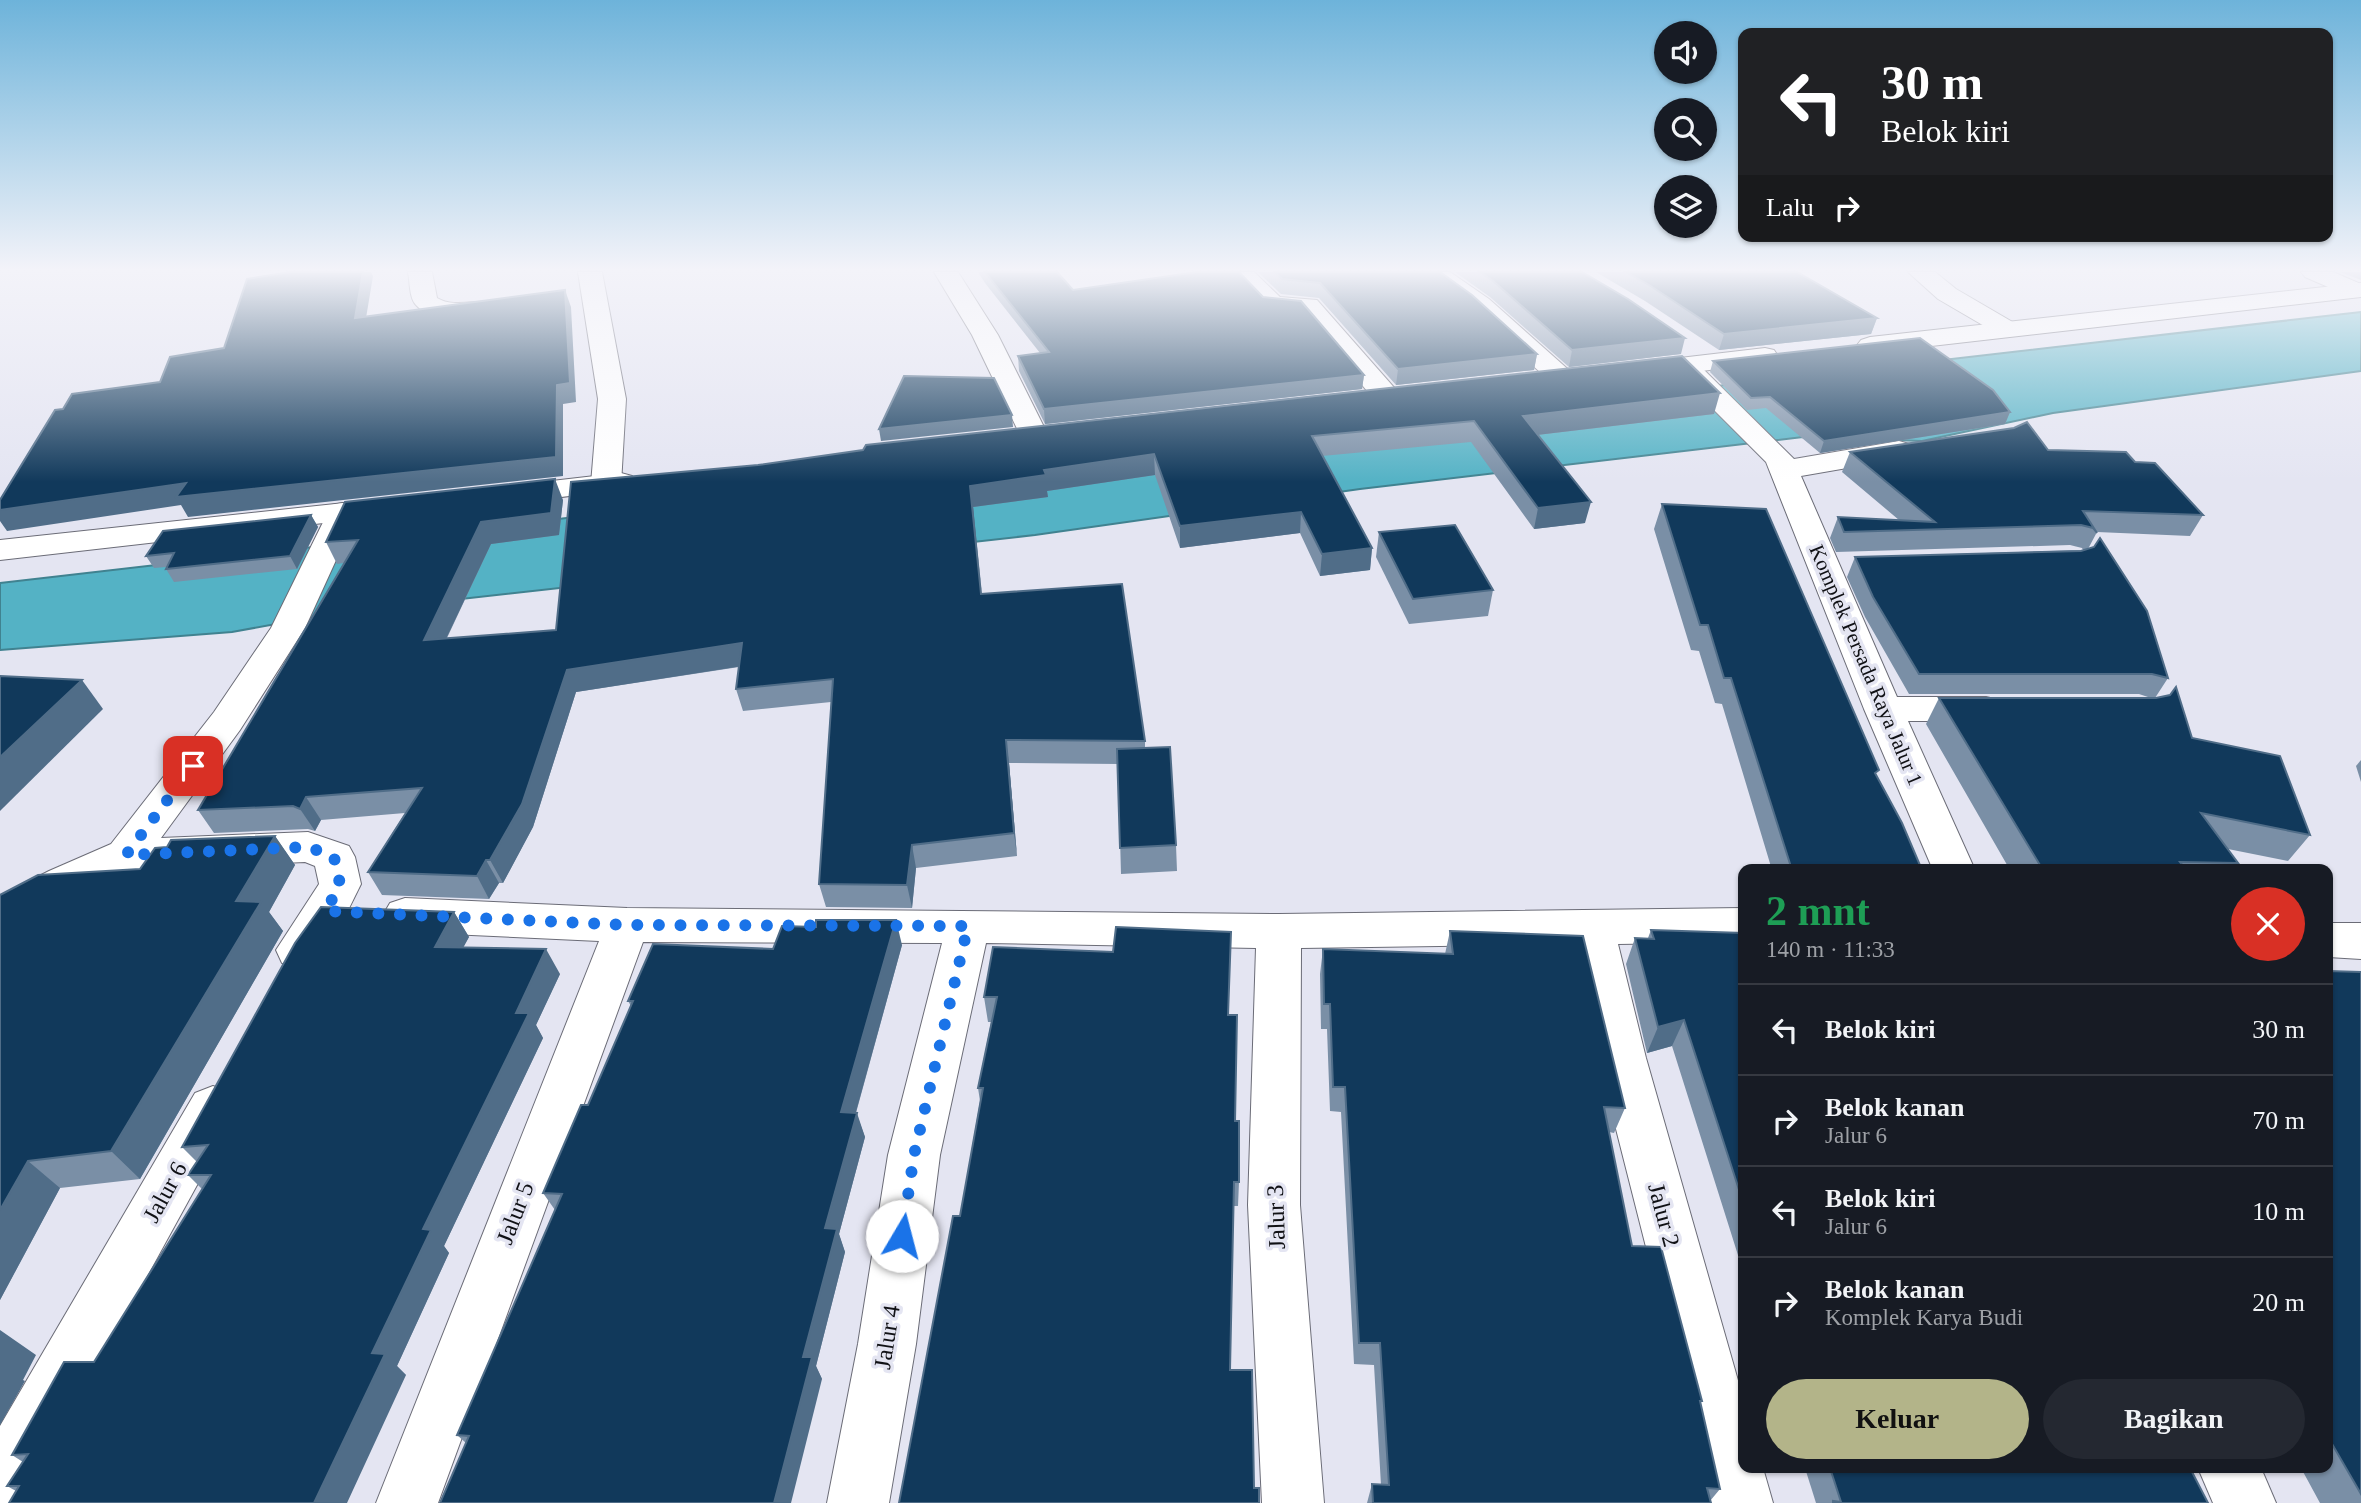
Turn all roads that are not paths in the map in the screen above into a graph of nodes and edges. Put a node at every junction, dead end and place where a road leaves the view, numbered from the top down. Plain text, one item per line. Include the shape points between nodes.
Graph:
1 (602, 342) edge
2 (988, 342) edge
3 (1340, 342) edge
4 (1538, 342) edge
5 (1890, 342) edge
6 (1847, 347) edge
7 (1794, 353) edge
8 (1694, 362) junction
9 (1589, 376) junction
10 (1521, 383) edge
11 (1387, 398) edge
12 (1035, 437) edge
13 (1921, 447) edge
14 (1782, 465) junction
15 (648, 479) edge
16 (606, 484) junction
17 (482, 497) edge
18 (412, 505) edge
19 (337, 526) junction
20 (0, 550) edge
21 (1883, 709) junction
22 (2018, 709) edge
23 (126, 855) junction
24 (1951, 864) edge
25 (326, 911) junction
26 (0, 916) edge
27 (627, 925) junction
28 (1591, 925) junction
29 (1738, 925) edge
30 (968, 926) junction
31 (1279, 931) junction
32 (2333, 940) edge
33 (2361, 941) edge
34 (276, 991) edge
35 (237, 1064) edge
36 (2230, 1473) edge
37 (0, 1490) edge
38 (407, 1503) edge
39 (858, 1503) edge
40 (1293, 1503) edge
41 (1742, 1503) edge
42 (2245, 1503) edge

1 - 16 street via 611,399
2 - 12 street
3 - 11 street
4 - 9 street
5 - 6 street
7 - 8 street
8 - 9 street
8 - 14 street
9 - 10 street
13 - 14 street
14 - 21 street, Komplek Persada Raya Jalur 1 via 1836,565
15 - 16 street
16 - 17 street
18 - 19 street
19 - 20 street
19 - 23 street via 288,628 227,721
21 - 22 street
21 - 24 street, Komplek Persada Raya Jalur 1
23 - 25 street via 309,847 334,857 340,884
23 - 26 street
25 - 27 street
25 - 34 street
27 - 30 street
27 - 38 street, Jalur 5
28 - 29 street
28 - 31 street
28 - 41 street, Jalur 2 via 1622,1058
30 - 31 street
30 - 39 street, Jalur 4 via 914,1155
31 - 40 street, Jalur 3 via 1274,1205
32 - 33 street
35 - 37 street, Jalur 6
36 - 42 street

